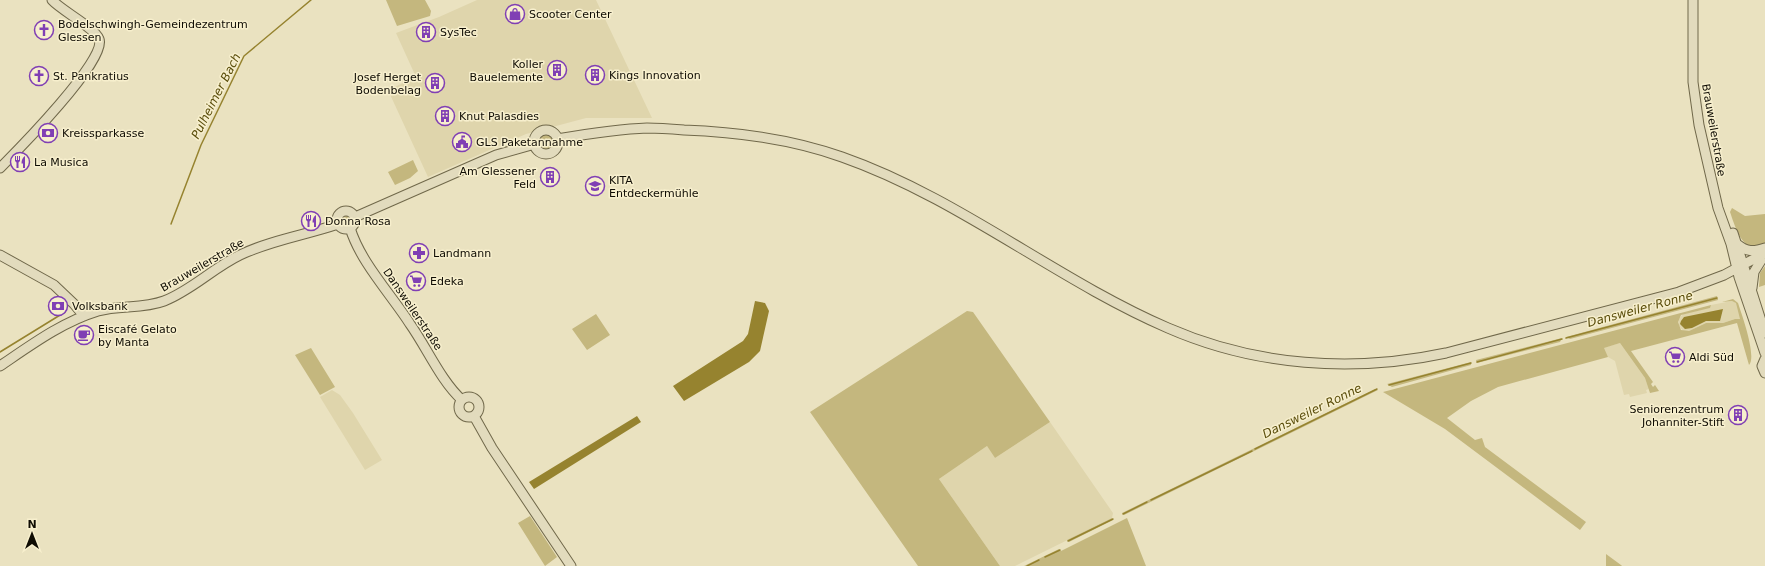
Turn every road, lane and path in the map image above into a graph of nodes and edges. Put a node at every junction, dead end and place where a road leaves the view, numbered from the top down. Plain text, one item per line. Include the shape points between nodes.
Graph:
1 (52, 0) edge
2 (1693, 0) edge
3 (558, 139) junction
4 (534, 144) junction
5 (0, 168) edge
6 (1714, 192) junction
7 (355, 217) junction
8 (338, 224) junction
9 (350, 228) junction
10 (1737, 243) junction
11 (1765, 248) edge
12 (1765, 253) edge
13 (0, 254) edge
14 (1740, 267) junction
15 (1752, 292) junction
16 (84, 316) junction
17 (1765, 333) edge
18 (1765, 353) edge
19 (1765, 359) edge
20 (0, 366) edge
21 (1765, 373) edge
22 (462, 400) junction
23 (474, 416) junction
24 (571, 566) edge

1 - 5 main road via 95,33 100,41 98,52 41,126
2 - 6 main road, Brauweilerstraße via 1693,82
3 - 4 main road via 552,132 543,130 537,134
3 - 4 main road via 556,147 548,153 540,152
3 - 14 main road via 647,128 726,132 793,142 835,154 926,192 1105,296 1169,329 1233,350 1302,362 1375,364 1446,353 1672,294
4 - 7 main road via 496,155
6 - 10 main road, Brauweilerstraße via 1723,207
6 - 14 main road, Brauweilerstraße
7 - 8 main road via 348,211 342,212
7 - 9 main road via 354,225
8 - 9 main road via 344,229
8 - 16 main road, Brauweilerstraße via 248,251 164,301 99,310
9 - 22 main road, Dansweilerstraße via 367,262
10 - 11 main road via 1748,251
10 - 14 main road, Brauweilerstraße
12 - 14 main road
12 - 15 main road via 1754,272
13 - 16 main road via 54,285
14 - 15 main road, Brauweilerstraße
14 - 18 main road, Brauweilerstraße
15 - 17 main road, Brauweilerstraße
16 - 20 main road, Brauweilerstraße via 46,336
19 - 21 main road via 1762,366
22 - 23 main road, Dansweilerstraße via 459,408 461,414
22 - 23 main road via 470,398 476,401 478,409
23 - 24 main road via 492,448

